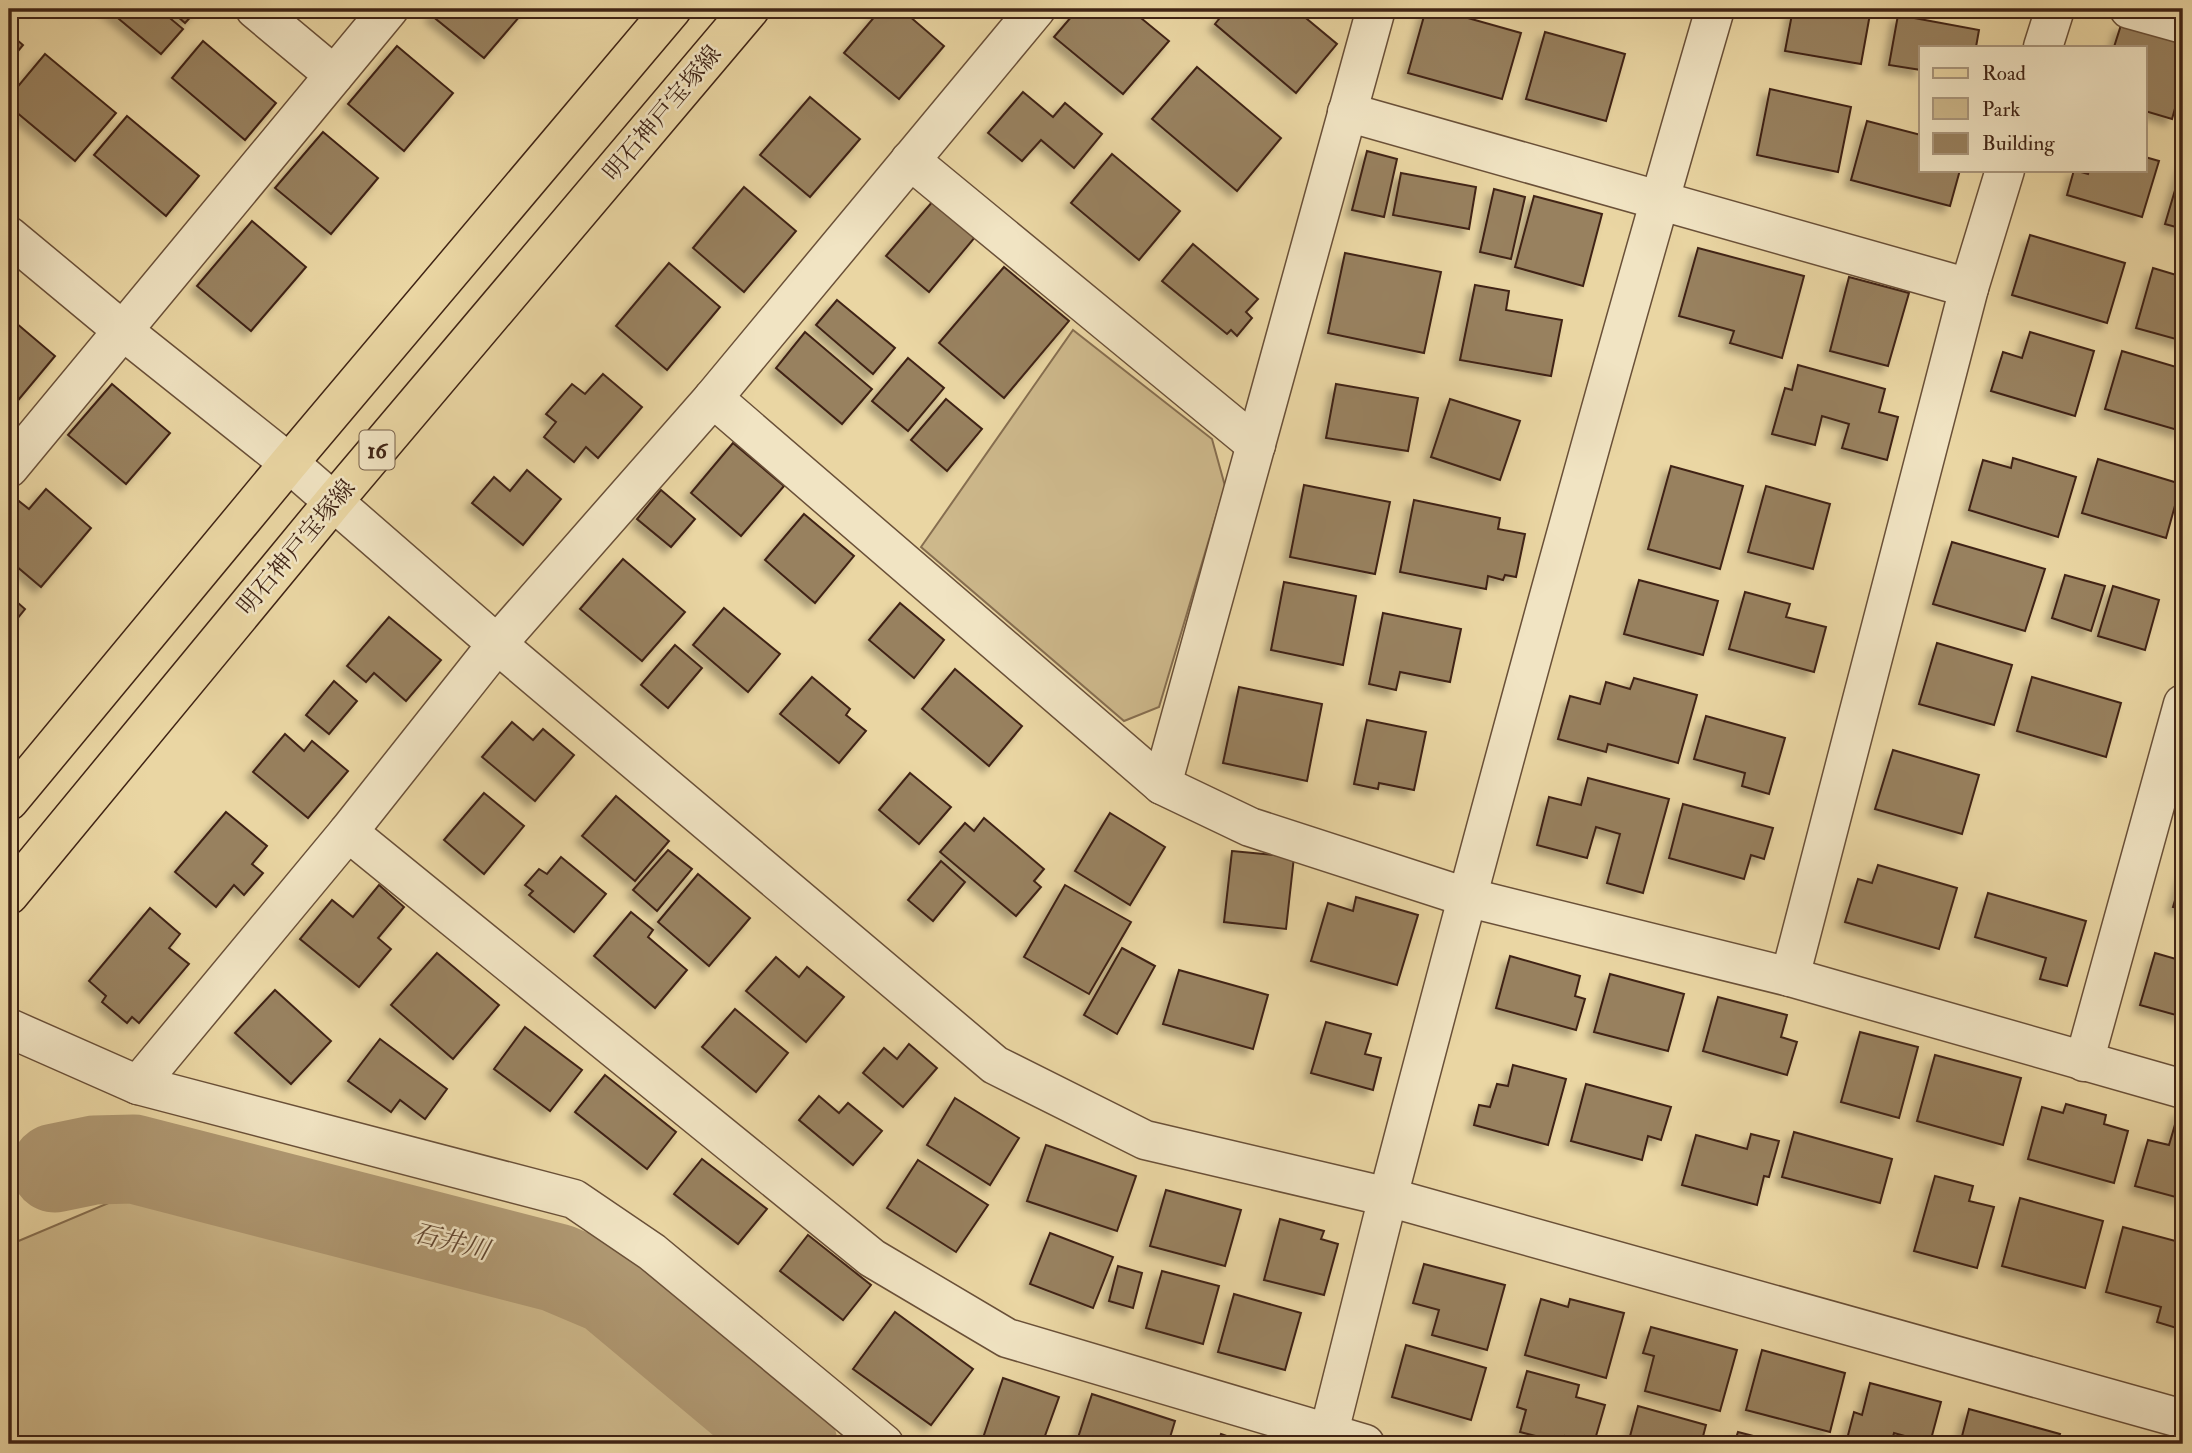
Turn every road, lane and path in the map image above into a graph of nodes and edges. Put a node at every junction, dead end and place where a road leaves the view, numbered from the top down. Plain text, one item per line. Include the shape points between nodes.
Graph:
1 (256, 9) edge
2 (389, 9) edge
3 (672, 9) edge
4 (750, 9) edge
5 (1037, 9) edge
6 (1376, 9) edge
7 (1715, 9) edge
8 (2055, 9) edge
9 (2129, 9) edge
10 (2183, 24) edge
11 (2043, 46) edge
12 (334, 75) junction
13 (1347, 112) junction
14 (910, 160) junction
15 (2004, 172) edge
16 (1659, 201) junction
17 (9, 236) edge
18 (1969, 288) junction
19 (122, 330) junction
20 (713, 398) junction
21 (1256, 445) junction
22 (289, 463) junction
23 (9, 468) edge
24 (334, 501) junction
25 (497, 644) junction
26 (2183, 704) edge
27 (1163, 785) junction
28 (9, 801) edge
29 (348, 832) junction
30 (9, 895) edge
31 (1466, 897) junction
32 (1790, 977) junction
33 (9, 1028) edge
34 (2084, 1062) junction
35 (138, 1085) junction
36 (2183, 1088) edge
37 (1388, 1197) junction
38 (2183, 1419) edge
39 (1327, 1439) edge
40 (884, 1444) edge
41 (1365, 1444) edge

1 - 12 street
2 - 12 street
3 - 22 main road, 16
4 - 24 main road, 明石神戸宝塚線 / 16
5 - 14 street
6 - 13 street
7 - 16 street
8 - 11 street
9 - 10 street
12 - 19 street
13 - 16 street
13 - 21 street
14 - 20 street
14 - 21 street
15 - 18 street
16 - 18 street
16 - 31 street
17 - 19 street
18 - 32 street
19 - 22 street
19 - 23 street
20 - 25 street
20 - 27 street
21 - 27 street
22 - 24 street
22 - 28 main road, 16
24 - 25 street
24 - 30 main road, 明石神戸宝塚線 / 16
25 - 29 street
25 - 37 street via 995,1065 1146,1140
26 - 34 street
27 - 31 street via 1250,827
29 - 35 street
29 - 39 street via 872,1258 1007,1338
31 - 32 street
31 - 37 street
32 - 34 street
33 - 35 street
34 - 36 street
35 - 40 street via 574,1199 652,1252
37 - 38 street
37 - 39 street
39 - 41 street

